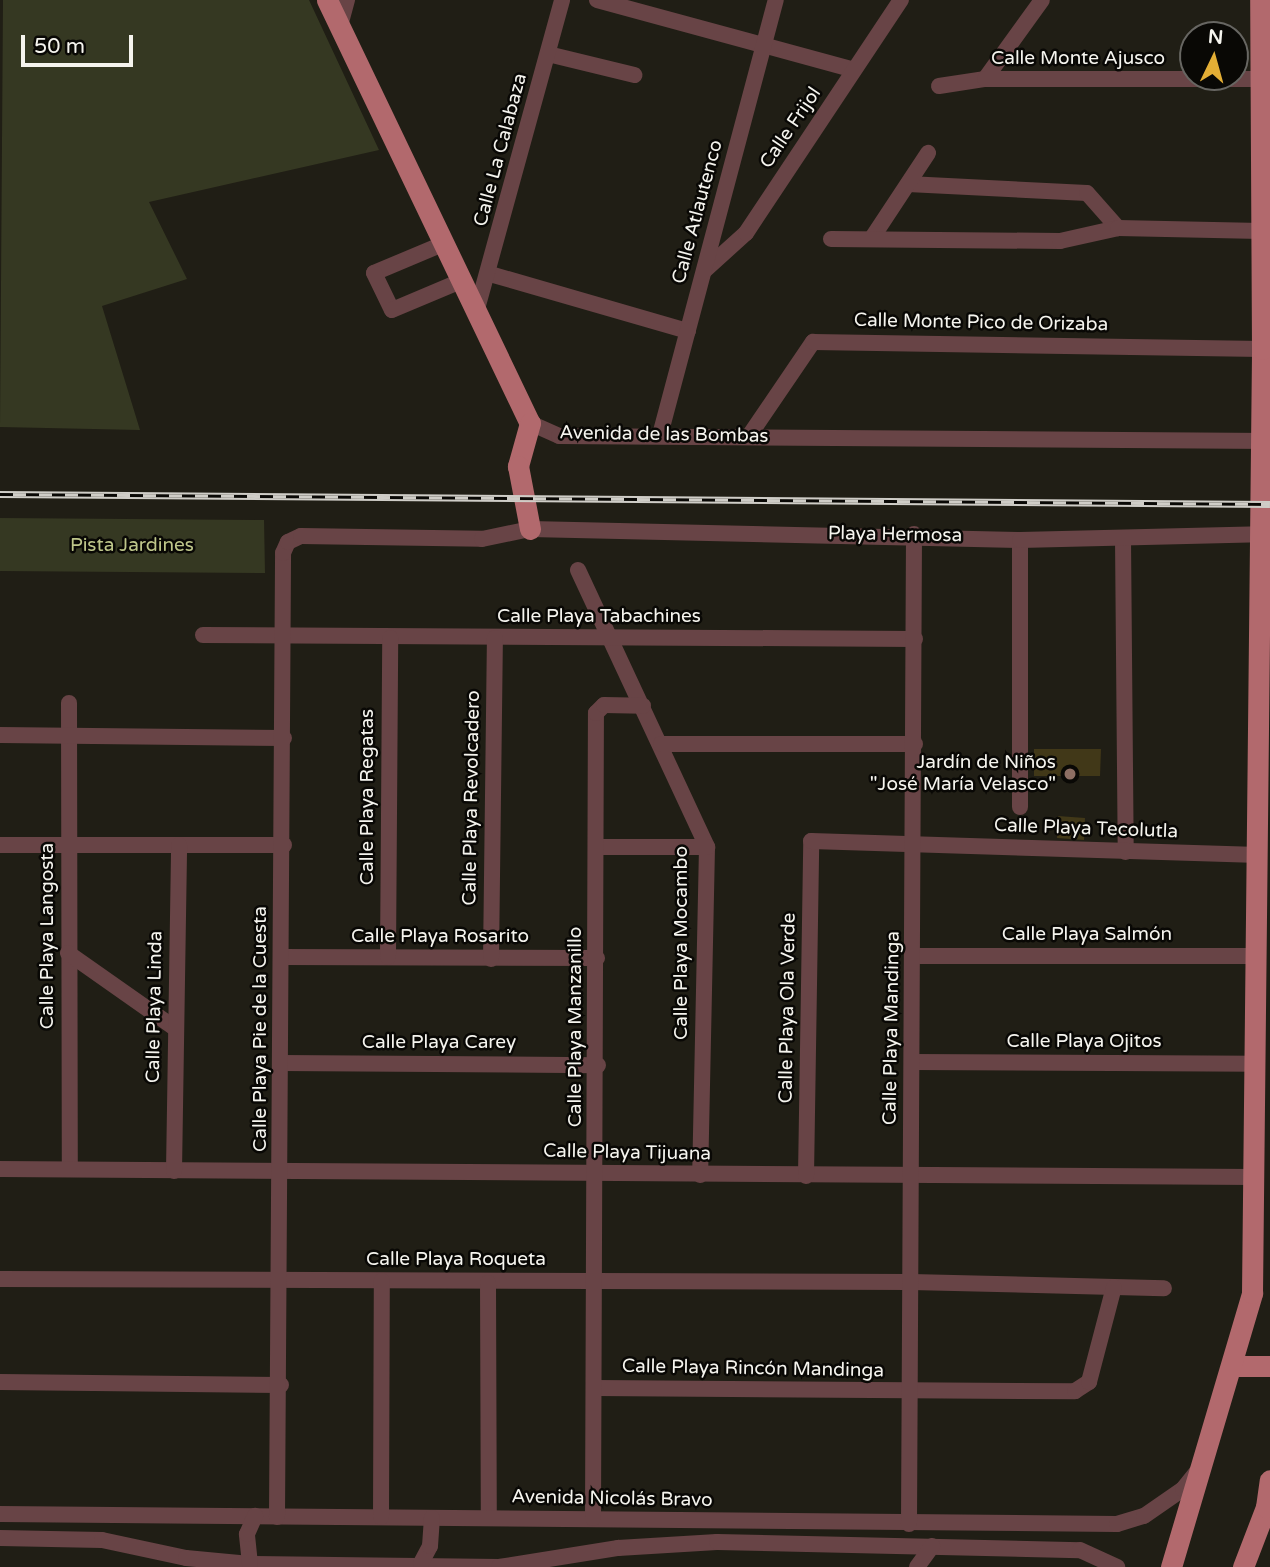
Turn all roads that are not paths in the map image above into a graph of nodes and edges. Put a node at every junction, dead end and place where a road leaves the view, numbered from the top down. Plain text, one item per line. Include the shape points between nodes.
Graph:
1 (327, 0) edge
2 (347, 0) edge
3 (562, 0) edge
4 (597, 0) edge
5 (776, 0) edge
6 (901, 0) edge
7 (1042, 0) edge
8 (1260, 0) edge
9 (340, 26) junction
10 (764, 44) junction
11 (548, 54) junction
12 (855, 71) junction
13 (634, 75) dead end
14 (985, 79) junction
15 (1260, 79) junction
16 (939, 86) dead end
17 (928, 153) dead end
18 (908, 184) junction
19 (1118, 228) junction
20 (1261, 231) junction
21 (872, 238) junction
22 (831, 239) dead end
23 (445, 243) junction
24 (705, 270) junction
25 (490, 274) junction
26 (463, 280) junction
27 (477, 309) junction
28 (688, 331) junction
29 (1262, 349) junction
30 (530, 423) junction
31 (660, 435) junction
32 (750, 436) junction
33 (1265, 440) edge
34 (530, 529) junction
35 (914, 534) junction
36 (1260, 534) junction
37 (1123, 539) junction
38 (1020, 540) junction
39 (288, 542) joint
40 (578, 570) dead end
41 (203, 635) dead end
42 (284, 636) junction
43 (610, 636) junction
44 (390, 638) junction
45 (495, 638) junction
46 (915, 639) junction
47 (69, 703) dead end
48 (643, 706) junction
49 (0, 735) edge
50 (69, 736) junction
51 (284, 738) junction
52 (661, 744) junction
53 (915, 744) junction
54 (1265, 803) edge
55 (1020, 807) dead end
56 (811, 841) joint
57 (69, 843) junction
58 (912, 844) junction
59 (0, 845) edge
60 (179, 845) junction
61 (284, 845) junction
62 (597, 847) junction
63 (707, 847) junction
64 (1126, 852) junction
65 (1259, 855) junction
66 (68, 953) junction
67 (915, 956) junction
68 (1258, 956) junction
69 (281, 957) junction
70 (388, 957) junction
71 (597, 958) junction
72 (491, 959) junction
73 (176, 1029) junction
74 (912, 1062) junction
75 (281, 1063) junction
76 (1256, 1064) junction
77 (598, 1065) junction
78 (0, 1169) edge
79 (70, 1169) junction
80 (174, 1171) junction
81 (281, 1171) junction
82 (595, 1174) junction
83 (700, 1175) junction
84 (911, 1175) junction
85 (806, 1176) junction
86 (1254, 1177) junction
87 (0, 1279) edge
88 (282, 1281) junction
89 (382, 1281) junction
90 (595, 1281) junction
91 (911, 1282) junction
92 (488, 1283) junction
93 (1114, 1287) junction
94 (1164, 1288) dead end
95 (1232, 1366) junction
96 (1270, 1366) edge
97 (0, 1382) edge
98 (282, 1385) junction
99 (595, 1388) junction
100 (911, 1391) junction
101 (1202, 1465) junction
102 (1270, 1480) edge
103 (1268, 1507) edge
104 (0, 1514) edge
105 (255, 1516) junction
106 (277, 1517) junction
107 (381, 1517) junction
108 (432, 1518) junction
109 (489, 1518) junction
110 (593, 1518) junction
111 (610, 1519) junction
112 (909, 1524) junction
113 (1009, 1525) junction
114 (0, 1538) edge
115 (932, 1546) junction
116 (1009, 1547) junction
117 (618, 1548) junction
118 (185, 1563) edge
119 (421, 1563) junction
120 (250, 1564) junction
121 (373, 1565) edge
122 (1111, 1565) edge
123 (1248, 1565) edge
124 (499, 1567) edge
125 (917, 1567) edge
126 (1171, 1567) edge

1 - 9 main road
2 - 9 street
3 - 11 street, Calle La Calabaza
4 - 10 street
5 - 10 street, Calle Atlautenco
6 - 12 street, Calle Frijol
7 - 14 street
8 - 15 main road
9 - 23 main road
10 - 12 street
10 - 24 street, Calle Atlautenco
11 - 13 street
11 - 25 street, Calle La Calabaza
12 - 24 street, Calle Frijol via 746,233
14 - 15 street, Calle Monte Ajusco
14 - 16 street, Calle Monte Ajusco
15 - 20 main road
17 - 18 street
18 - 19 street via 1087,194
18 - 21 street
19 - 20 street
19 - 21 street via 1060,241
20 - 29 main road
21 - 22 street
23 - 26 main road
23 - 26 street via 374,273 391,310
24 - 28 street, Calle Atlautenco
25 - 27 street, Calle La Calabaza
25 - 28 street
26 - 27 main road
27 - 30 main road
28 - 31 street, Calle Atlautenco
29 - 32 street, Calle Monte Pico de Orizaba via 813,342
29 - 33 main road
30 - 31 street, Avenida de las Bombas via 559,436
30 - 34 main road via 518,466
31 - 32 street, Avenida de las Bombas
32 - 33 street, Avenida de las Bombas
33 - 36 main road
34 - 35 street, Playa Hermosa
34 - 39 street, Playa Hermosa via 482,539 301,536
35 - 38 street, Playa Hermosa
35 - 46 street, Calle Playa Mandinga
36 - 37 street, Playa Hermosa
36 - 54 main road
37 - 38 street, Playa Hermosa
37 - 64 street
38 - 55 street
39 - 42 street, Calle Playa Pie de la Cuesta via 283,554
40 - 43 street, Calle Playa Mocambo
41 - 42 street, Calle Playa Tabachines
42 - 44 street, Calle Playa Tabachines
42 - 51 street, Calle Playa Pie de la Cuesta
43 - 45 street, Calle Playa Tabachines
43 - 46 street, Calle Playa Tabachines
43 - 48 street, Calle Playa Mocambo
44 - 45 street, Calle Playa Tabachines
44 - 70 street, Calle Playa Regatas
45 - 72 street, Calle Playa Revolcadero
46 - 53 street, Calle Playa Mandinga
47 - 50 street, Calle Playa Langosta
48 - 52 street, Calle Playa Mocambo
48 - 62 street, Calle Playa Manzanillo via 604,705 596,713
49 - 50 street
50 - 51 street
50 - 57 street, Calle Playa Langosta
51 - 61 street, Calle Playa Pie de la Cuesta
52 - 53 street
52 - 63 street, Calle Playa Mocambo
53 - 58 street, Calle Playa Mandinga
54 - 65 main road
56 - 58 street, Calle Playa Tecolutla
56 - 85 street, Calle Playa Ola Verde
57 - 59 street
57 - 60 street
57 - 66 street, Calle Playa Langosta
58 - 64 street, Calle Playa Tecolutla
58 - 67 street, Calle Playa Mandinga
60 - 61 street
60 - 73 street, Calle Playa Linda
61 - 69 street, Calle Playa Pie de la Cuesta
62 - 63 street
62 - 71 street, Calle Playa Manzanillo
63 - 83 street, Calle Playa Mocambo
64 - 65 street, Calle Playa Tecolutla
65 - 68 main road
66 - 73 street
66 - 79 street, Calle Playa Langosta
67 - 68 street, Calle Playa Salmón
67 - 74 street, Calle Playa Mandinga
68 - 76 main road
69 - 70 street, Calle Playa Rosarito
69 - 75 street, Calle Playa Pie de la Cuesta
70 - 72 street, Calle Playa Rosarito
71 - 72 street, Calle Playa Rosarito
71 - 77 street, Calle Playa Manzanillo
73 - 80 street, Calle Playa Linda
74 - 76 street, Calle Playa Ojitos
74 - 84 street, Calle Playa Mandinga
75 - 77 street, Calle Playa Carey
75 - 81 street, Calle Playa Pie de la Cuesta
76 - 86 main road
77 - 82 street, Calle Playa Manzanillo
78 - 79 street, Calle Playa Tijuana
79 - 80 street, Calle Playa Tijuana
80 - 81 street, Calle Playa Tijuana
81 - 82 street, Calle Playa Tijuana
81 - 88 street, Calle Playa Pie de la Cuesta
82 - 83 street, Calle Playa Tijuana
82 - 90 street, Calle Playa Manzanillo
83 - 85 street, Calle Playa Tijuana
84 - 85 street, Calle Playa Tijuana
84 - 86 street, Calle Playa Tijuana
84 - 91 street, Calle Playa Mandinga
86 - 95 main road via 1252,1293
87 - 88 street, Calle Playa Roqueta
88 - 89 street, Calle Playa Roqueta
88 - 98 street, Calle Playa Pie de la Cuesta
89 - 92 street, Calle Playa Roqueta
89 - 107 street
90 - 91 street, Calle Playa Roqueta
90 - 92 street, Calle Playa Roqueta
90 - 99 street, Calle Playa Manzanillo
91 - 93 street, Calle Playa Roqueta
91 - 100 street, Calle Playa Mandinga
92 - 109 street
93 - 94 street, Calle Playa Roqueta
93 - 100 street, Calle Playa Rincón Mandinga via 1084,1389
95 - 96 main road
95 - 101 main road
97 - 98 street
98 - 106 street, Calle Playa Pie de la Cuesta
99 - 100 street, Calle Playa Rincón Mandinga
99 - 110 street, Calle Playa Manzanillo
100 - 112 street, Calle Playa Mandinga
101 - 113 street, Avenida Nicolás Bravo via 1183,1489 1144,1516 1116,1524
101 - 126 main road
102 - 103 main road
103 - 123 main road
104 - 105 street, Avenida Nicolás Bravo
105 - 106 street, Avenida Nicolás Bravo
105 - 120 street via 247,1534
106 - 107 street, Avenida Nicolás Bravo
107 - 108 street, Avenida Nicolás Bravo
108 - 109 street, Avenida Nicolás Bravo
108 - 119 street via 430,1546
109 - 110 street, Avenida Nicolás Bravo
110 - 111 street, Avenida Nicolás Bravo
111 - 112 street, Avenida Nicolás Bravo
111 - 117 street
112 - 113 street, Avenida Nicolás Bravo
113 - 116 street
114 - 118 street via 102,1540
115 - 116 street
115 - 117 street via 717,1542
115 - 125 street
116 - 122 street via 1080,1550
117 - 124 street
118 - 120 street
119 - 121 street
119 - 124 street
120 - 121 street

